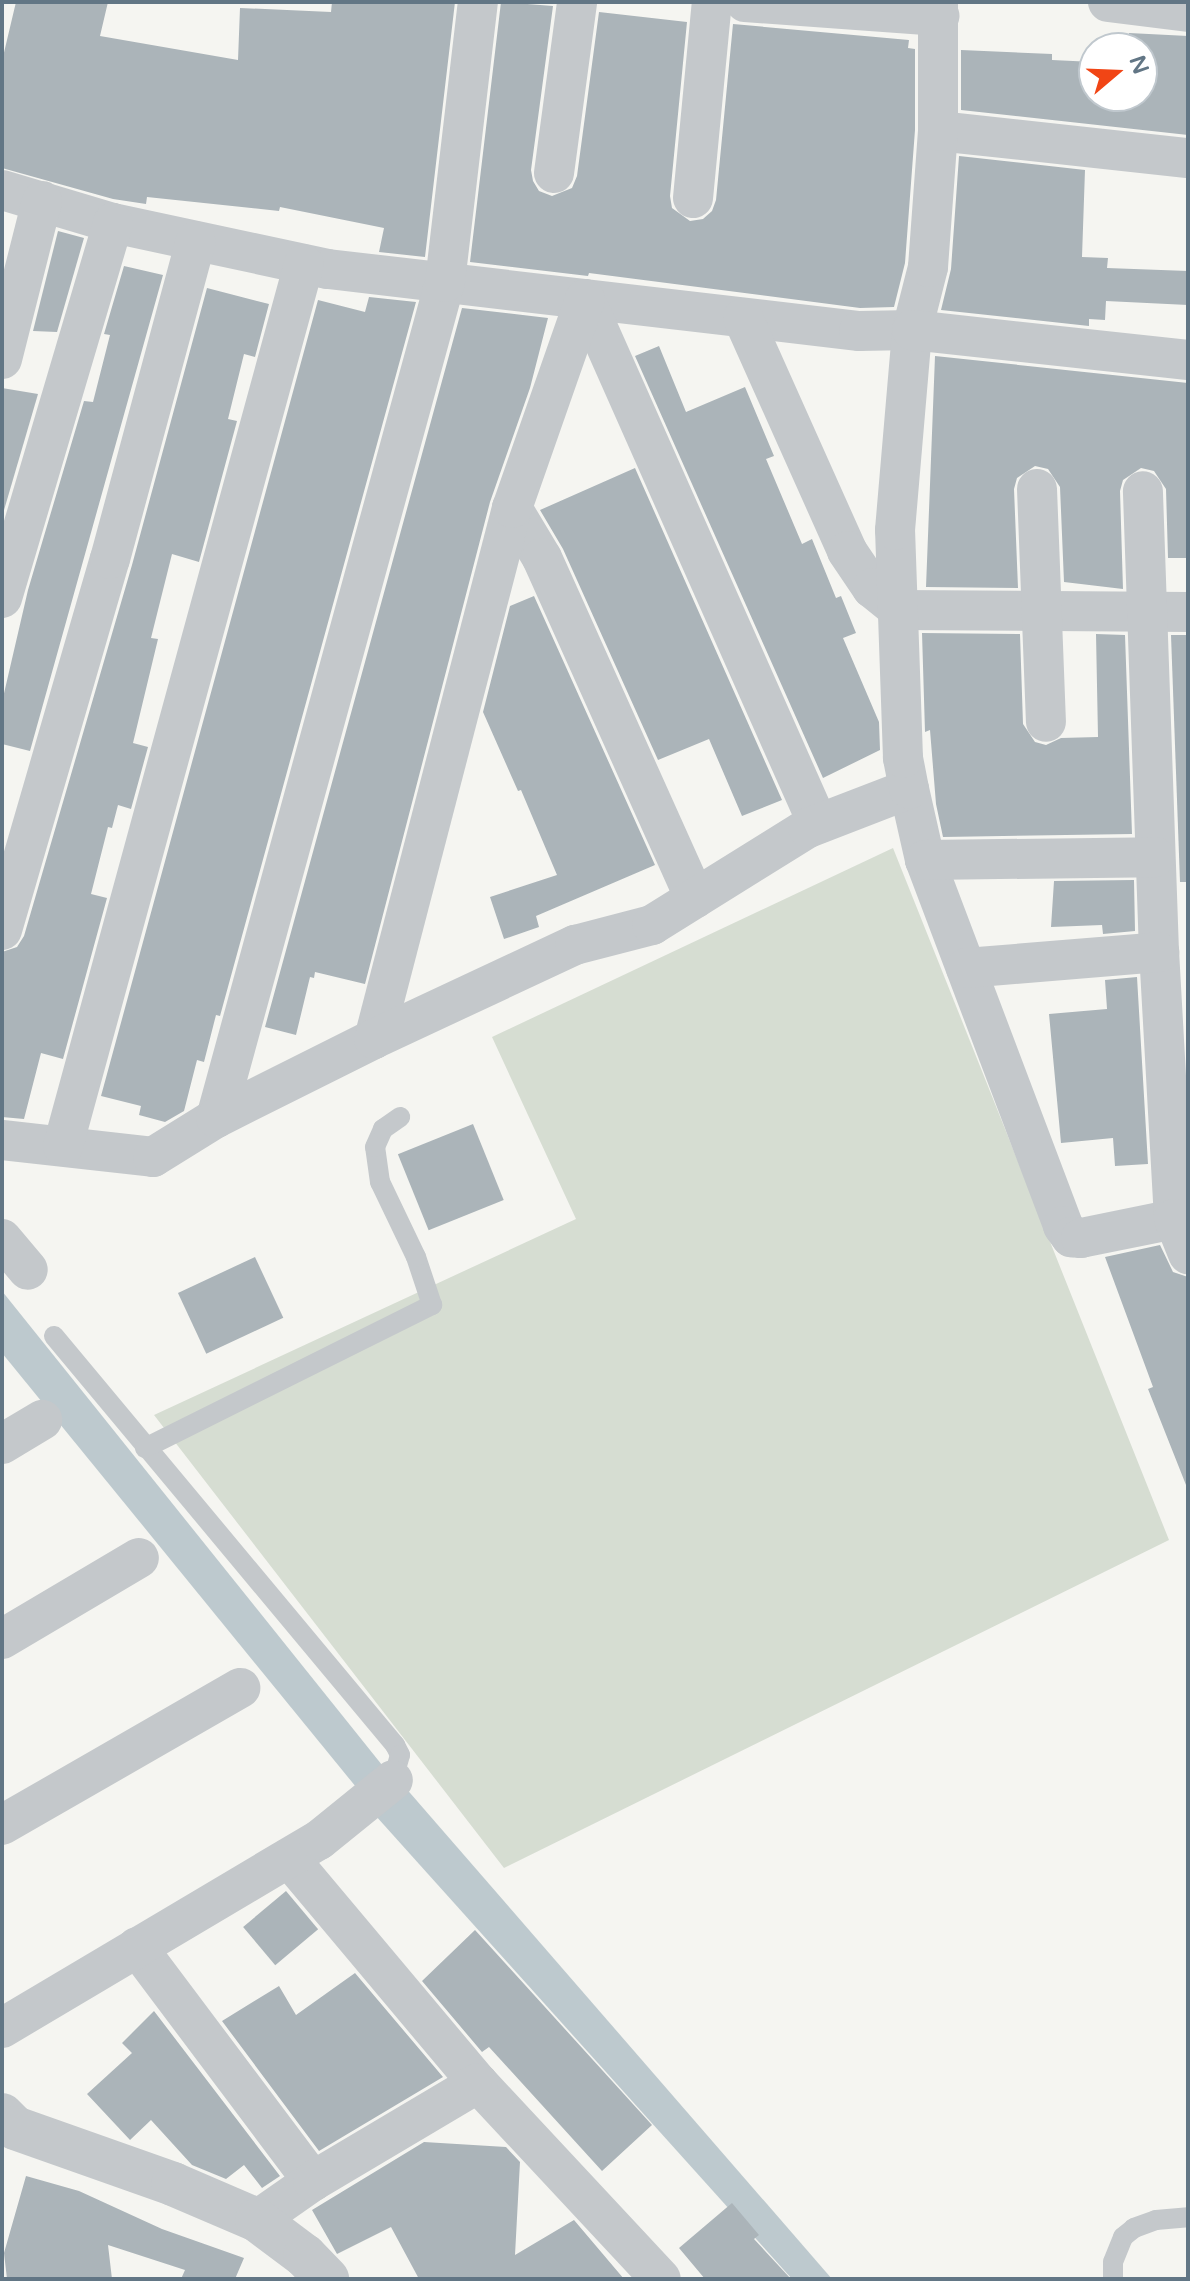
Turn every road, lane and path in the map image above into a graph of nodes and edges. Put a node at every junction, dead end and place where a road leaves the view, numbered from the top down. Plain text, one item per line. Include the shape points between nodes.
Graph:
1 (478, 2) edge
2 (577, 2) edge
3 (712, 2) edge
4 (745, 2) edge
5 (1108, 2) edge
6 (938, 9) edge
7 (1188, 12) edge
8 (938, 131) junction
9 (1188, 158) edge
10 (554, 173) dead end
11 (2, 190) edge
12 (693, 198) dead end
13 (42, 201) junction
14 (113, 223) junction
15 (196, 241) junction
16 (304, 264) junction
17 (445, 282) junction
18 (585, 299) junction
19 (743, 318) junction
20 (912, 330) junction
21 (2, 359) edge
22 (1188, 360) edge
23 (1037, 489) dead end
24 (1143, 491) dead end
25 (512, 508) junction
26 (2, 598) edge
27 (899, 610) junction
28 (1041, 610) junction
29 (1147, 611) junction
30 (1188, 612) edge
31 (1046, 722) dead end
32 (909, 789) junction
33 (818, 824) junction
34 (1155, 857) junction
35 (925, 860) junction
36 (695, 898) junction
37 (2, 930) edge
38 (1159, 952) junction
39 (966, 968) junction
40 (374, 1039) junction
41 (400, 1117) dead end
42 (216, 1118) junction
43 (2, 1140) edge
44 (63, 1146) junction
45 (1183, 1231) edge
46 (2, 1239) edge
47 (28, 1270) dead end
48 (54, 1336) dead end
49 (42, 1420) dead end
50 (2, 1444) edge
51 (145, 1448) junction
52 (139, 1558) dead end
53 (2, 1639) edge
54 (240, 1688) dead end
55 (393, 1780) joint
56 (2, 1825) edge
57 (289, 1858) junction
58 (137, 1947) junction
59 (2, 2028) edge
60 (478, 2083) junction
61 (6, 2124) edge
62 (313, 2181) junction
63 (1188, 2217) edge
64 (257, 2220) junction
65 (327, 2279) edge
66 (661, 2279) edge
67 (1113, 2279) edge

1 - 17 street
2 - 10 street
3 - 12 street
4 - 6 street
5 - 7 street
6 - 8 street
8 - 9 street
8 - 20 street via 928,267
11 - 13 street
13 - 14 street
13 - 21 street
14 - 15 street
14 - 26 street
15 - 16 street
15 - 37 street
16 - 17 street
16 - 44 street
17 - 18 street
17 - 42 street
18 - 19 street
18 - 25 street
18 - 33 street
19 - 20 street via 859,331
19 - 27 street via 847,551 872,588
20 - 22 street
20 - 27 street via 895,530
23 - 28 street
24 - 29 street
25 - 36 street via 542,558
25 - 40 street
27 - 28 street
27 - 32 street via 903,758
28 - 29 street
28 - 31 street
29 - 30 street
29 - 34 street
32 - 33 street
32 - 35 street
33 - 36 street
34 - 35 street
34 - 38 street
35 - 39 street
36 - 40 street via 652,925 575,945
38 - 39 street
38 - 45 street
39 - 45 street via 1071,1237
40 - 42 street
41 - 51 lane via 383,1129 375,1147 380,1182 432,1305
42 - 44 street via 153,1157
43 - 44 street
46 - 47 street
48 - 51 lane
49 - 50 street
51 - 55 lane via 395,1745 400,1755
52 - 53 street
54 - 56 street
55 - 57 street
57 - 58 street
57 - 60 street
58 - 59 street
58 - 62 street
60 - 62 street
60 - 66 street
61 - 64 street
62 - 64 street
63 - 67 lane via 1156,2220 1123,2237
64 - 65 street

